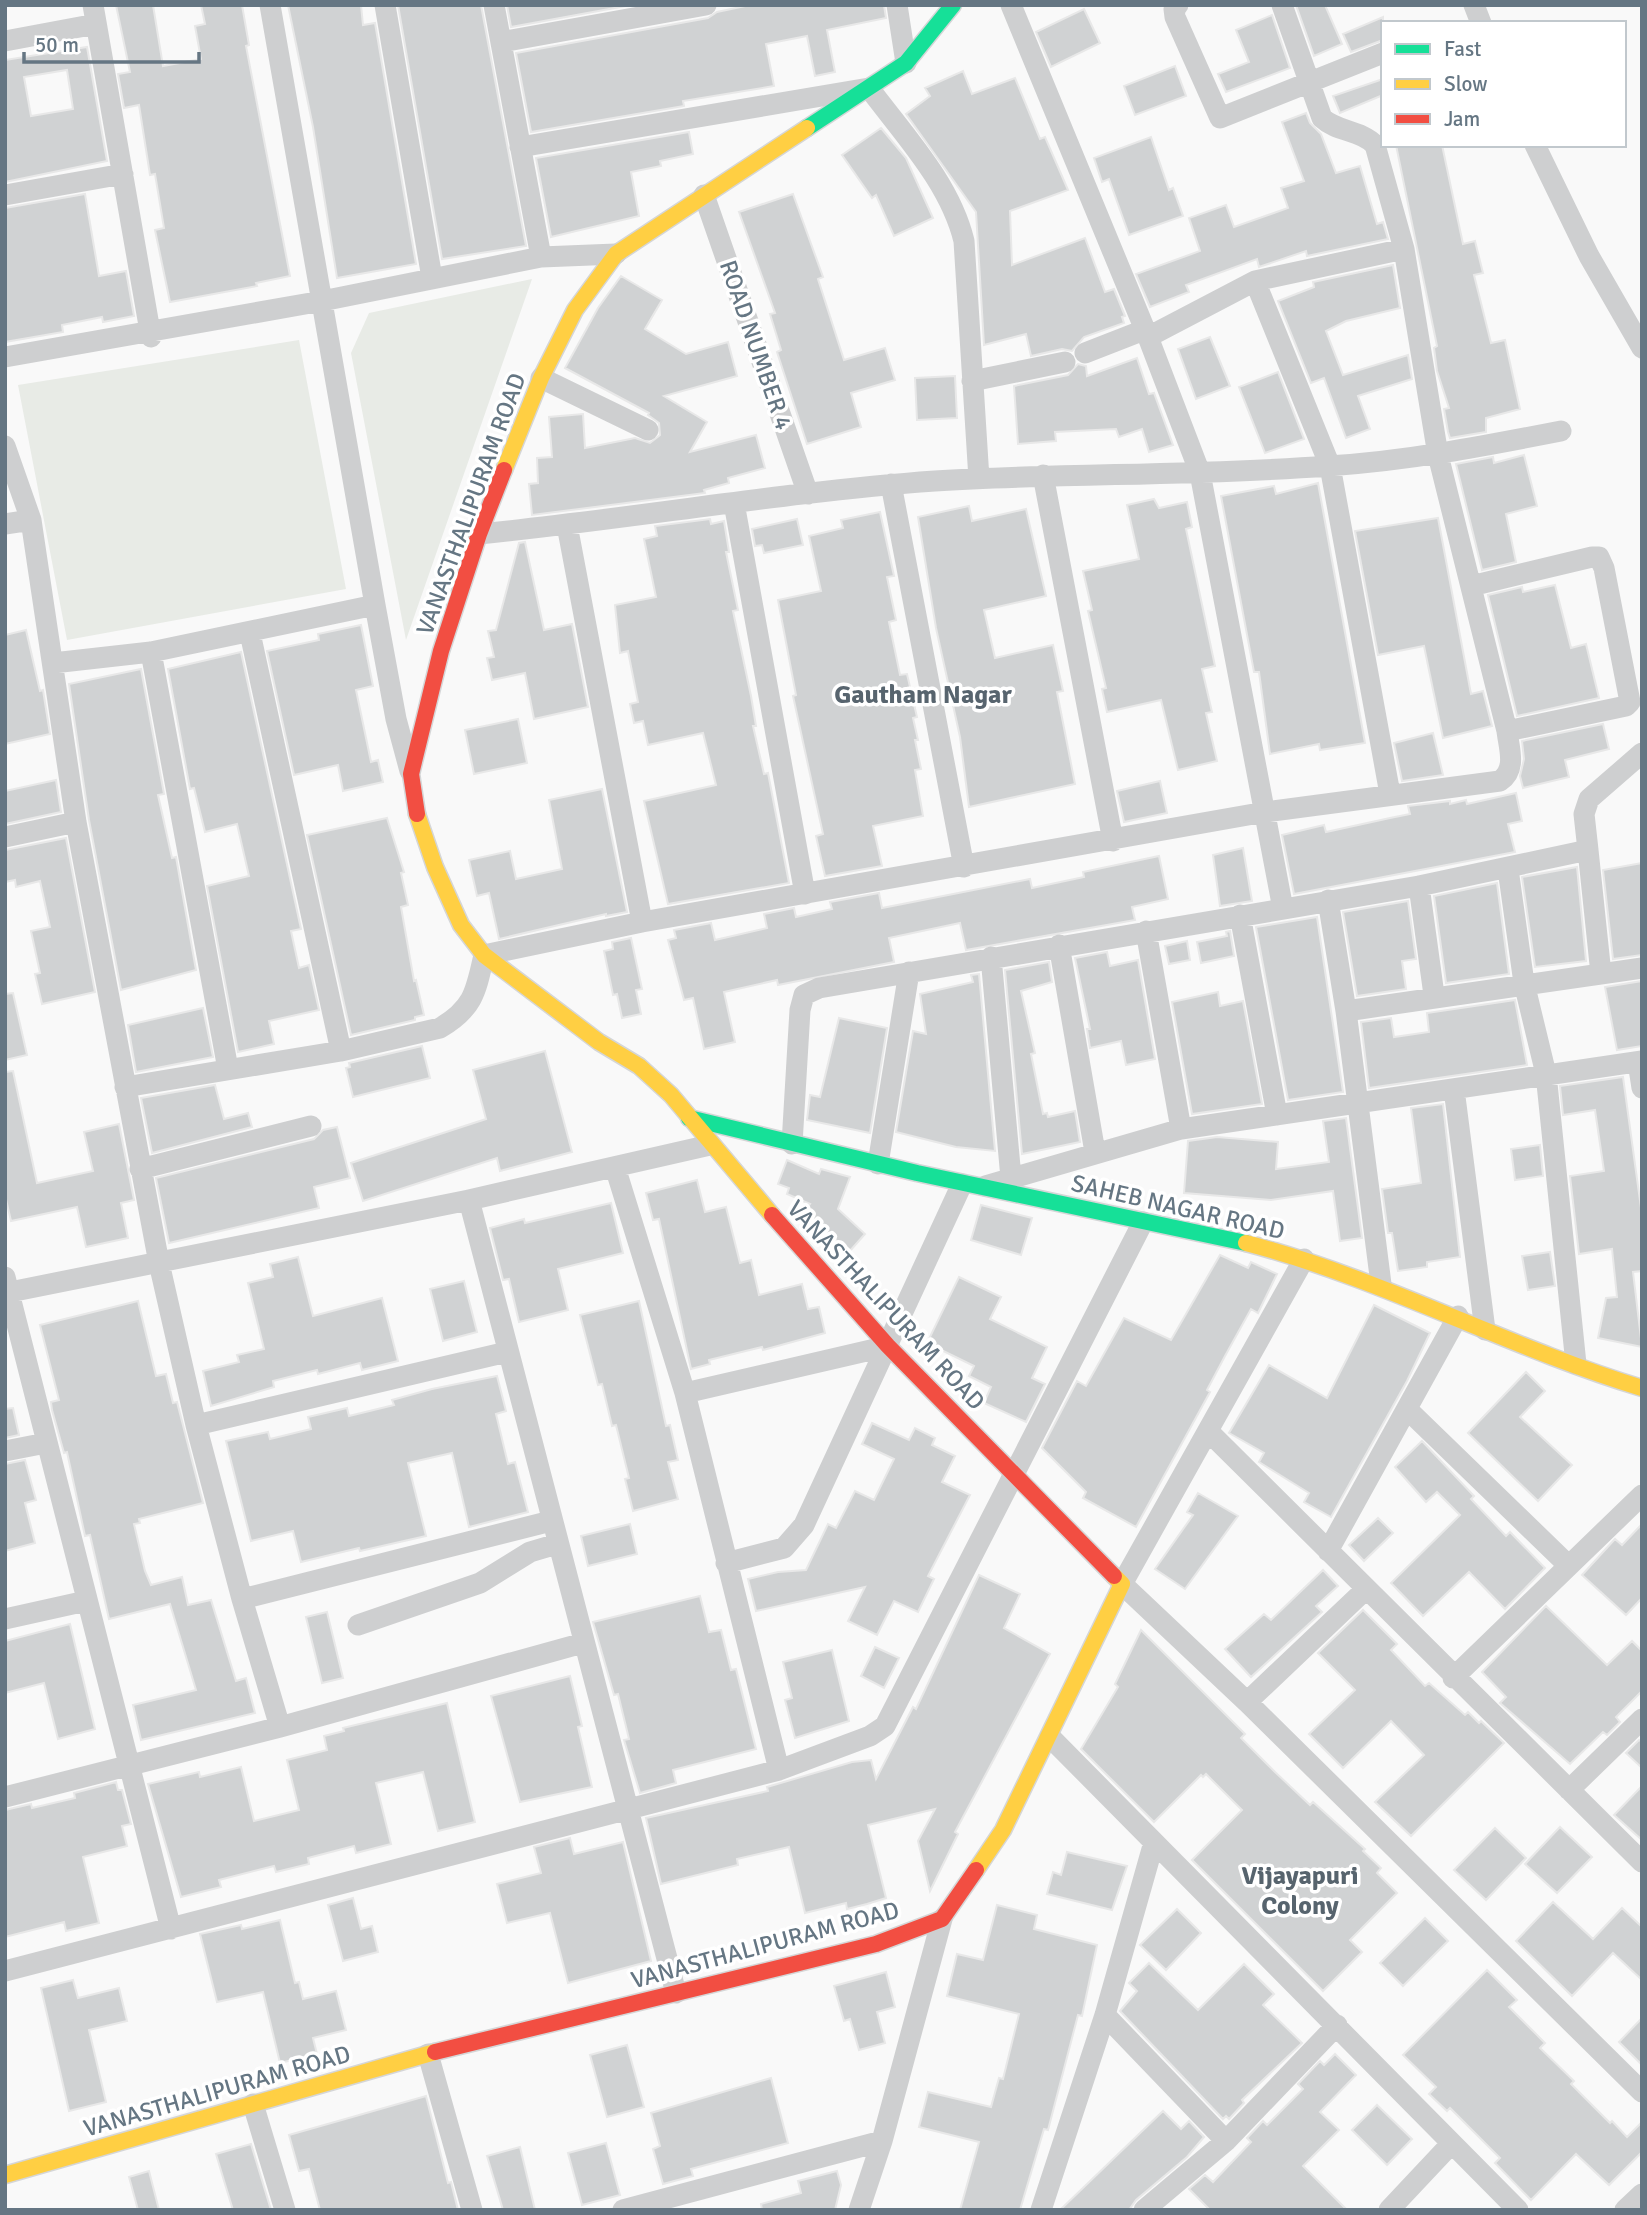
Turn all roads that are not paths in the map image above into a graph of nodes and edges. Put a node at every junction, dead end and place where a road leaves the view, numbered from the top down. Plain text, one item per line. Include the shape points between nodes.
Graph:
1 (270, 5) edge
2 (385, 5) edge
3 (494, 5) edge
4 (706, 5) edge
5 (897, 5) edge
6 (953, 5) edge
7 (1011, 5) edge
8 (1178, 5) edge
9 (1282, 5) edge
10 (94, 15) edge
11 (5, 41) edge
12 (501, 42) junction
13 (1381, 54) edge
14 (906, 63) junction
15 (1311, 81) junction
16 (869, 88) junction
17 (520, 147) junction
18 (1536, 147) edge
19 (123, 174) junction
20 (5, 195) edge
21 (704, 195) junction
22 (1404, 249) junction
23 (616, 254) junction
24 (541, 257) junction
25 (432, 278) junction
26 (1255, 281) junction
27 (322, 302) junction
28 (1146, 333) junction
29 (150, 334) junction
30 (1642, 348) edge
31 (1085, 353) dead end
32 (5, 357) edge
33 (1065, 362) dead end
34 (541, 378) junction
35 (972, 381) junction
36 (648, 430) dead end
37 (1561, 431) dead end
38 (5, 446) edge
39 (1438, 455) junction
40 (1330, 466) junction
41 (1200, 473) junction
42 (1043, 475) junction
43 (979, 478) junction
44 (891, 484) junction
45 (808, 494) junction
46 (734, 503) junction
47 (31, 520) junction
48 (5, 524) edge
49 (567, 525) junction
50 (479, 534) junction
51 (1471, 586) junction
52 (375, 605) junction
53 (250, 633) junction
54 (151, 652) junction
55 (53, 663) junction
56 (1507, 731) junction
57 (1642, 752) edge
58 (411, 774) junction
59 (1390, 794) junction
60 (1265, 813) junction
61 (76, 822) junction
62 (5, 836) edge
63 (1113, 841) junction
64 (1588, 850) junction
65 (964, 867) junction
66 (1508, 869) junction
67 (1419, 886) junction
68 (805, 894) junction
69 (1328, 900) junction
70 (1283, 909) junction
71 (1240, 915) junction
72 (642, 922) junction
73 (1146, 931) junction
74 (1059, 945) junction
75 (484, 955) junction
76 (991, 957) junction
77 (1642, 968) edge
78 (909, 972) junction
79 (1601, 974) junction
80 (1524, 984) junction
81 (1434, 995) junction
82 (1346, 1011) junction
83 (341, 1051) junction
84 (1640, 1061) edge
85 (228, 1069) junction
86 (1546, 1074) junction
87 (125, 1087) junction
88 (1642, 1088) edge
89 (1454, 1089) junction
90 (1358, 1103) junction
91 (1276, 1115) junction
92 (689, 1118) junction
93 (311, 1126) dead end
94 (1181, 1129) junction
95 (792, 1144) junction
96 (710, 1145) junction
97 (1095, 1152) junction
98 (878, 1164) junction
99 (615, 1167) junction
100 (140, 1169) junction
101 (1011, 1178) junction
102 (971, 1186) junction
103 (469, 1200) junction
104 (1143, 1222) junction
105 (1304, 1259) junction
106 (159, 1263) junction
107 (1381, 1284) junction
108 (6, 1287) edge
109 (1458, 1316) junction
110 (1485, 1330) junction
111 (888, 1346) junction
112 (508, 1352) junction
113 (1576, 1364) junction
114 (1642, 1388) edge
115 (685, 1393) junction
116 (1408, 1410) junction
117 (196, 1425) junction
118 (1208, 1431) junction
119 (46, 1443) junction
120 (5, 1451) edge
121 (1013, 1474) junction
122 (1642, 1495) edge
123 (551, 1521) junction
124 (557, 1544) junction
125 (1328, 1551) junction
126 (726, 1563) junction
127 (1568, 1565) junction
128 (1122, 1584) junction
129 (1365, 1590) junction
130 (242, 1599) junction
131 (86, 1601) junction
132 (5, 1619) edge
133 (358, 1625) dead end
134 (583, 1643) junction
135 (1453, 1678) junction
136 (1247, 1702) junction
137 (1642, 1719) edge
138 (280, 1727) junction
139 (1050, 1737) junction
140 (128, 1766) junction
141 (779, 1770) junction
142 (1569, 1790) junction
143 (5, 1797) edge
144 (629, 1808) junction
145 (1154, 1842) junction
146 (1642, 1862) edge
147 (942, 1919) junction
148 (171, 1929) junction
149 (5, 1971) edge
150 (676, 1993) junction
151 (1104, 2015) junction
152 (1337, 2025) junction
153 (428, 2054) junction
154 (1642, 2092) edge
155 (253, 2105) junction
156 (882, 2141) junction
157 (1226, 2141) junction
158 (1451, 2144) junction
159 (5, 2175) edge
160 (1642, 2194) edge
161 (285, 2210) edge
162 (472, 2210) edge
163 (623, 2210) edge
164 (859, 2210) edge
165 (1041, 2210) edge
166 (1143, 2210) edge
167 (1389, 2210) edge
168 (1518, 2210) edge
169 (1625, 2210) edge

1 - 27 street
2 - 25 street
3 - 12 street
4 - 12 street
5 - 14 street
6 - 14 street, VANASTHALIPURAM ROAD
7 - 28 street
8 - 15 street via 1175,17 1220,118
9 - 15 street
10 - 11 street
10 - 19 street
12 - 17 street
13 - 15 street
14 - 16 street, VANASTHALIPURAM ROAD
15 - 22 street via 1322,118 1333,128 1375,145
16 - 17 street
16 - 21 street, VANASTHALIPURAM ROAD
16 - 35 street via 943,188 958,216 964,241
17 - 24 street
18 - 30 street via 1589,256
19 - 20 street
19 - 29 street
21 - 23 street, VANASTHALIPURAM ROAD
21 - 45 street, ROAD NUMBER 4
22 - 26 street
22 - 39 street
23 - 24 street
23 - 34 street, VANASTHALIPURAM ROAD via 575,310
24 - 25 street
25 - 27 street
26 - 28 street
26 - 40 street
27 - 29 street
27 - 52 street
28 - 31 street
28 - 41 street
29 - 32 street
33 - 35 street
34 - 36 street
34 - 50 street, VANASTHALIPURAM ROAD
35 - 43 street
37 - 39 street
38 - 47 street
39 - 40 street
39 - 51 street
40 - 41 street
40 - 59 street
41 - 42 street
41 - 60 street
42 - 43 street
42 - 63 street
43 - 44 street
44 - 45 street
44 - 65 street
45 - 46 street
46 - 49 street
46 - 68 street
47 - 48 street
47 - 55 street
49 - 50 street
49 - 72 street
50 - 58 street, VANASTHALIPURAM ROAD via 441,651
51 - 56 street
51 - 56 street via 1592,557 1599,557 1604,568 1630,702
52 - 53 street
52 - 58 street
53 - 54 street
53 - 83 street
54 - 55 street
54 - 85 street
55 - 61 street
56 - 59 street via 1511,766 1500,781
57 - 64 street via 1589,799 1584,814
58 - 75 street, VANASTHALIPURAM ROAD via 418,822 435,867 461,925
59 - 60 street
60 - 63 street
60 - 70 street
61 - 62 street
61 - 87 street
63 - 65 street
64 - 66 street
64 - 79 street
65 - 68 street
66 - 67 street
66 - 80 street
67 - 69 street
67 - 81 street
68 - 72 street
69 - 70 street
69 - 82 street
70 - 71 street
71 - 73 street
71 - 91 street
72 - 75 street
73 - 74 street
73 - 94 street
74 - 76 street
74 - 97 street
75 - 83 street via 475,995 454,1020 440,1028
75 - 92 street, VANASTHALIPURAM ROAD via 599,1042 639,1066
76 - 78 street
76 - 101 street
77 - 79 street
78 - 95 street via 819,988 804,995
78 - 98 street
79 - 80 street
80 - 81 street
80 - 86 street
81 - 82 street
82 - 90 street
83 - 85 street
84 - 86 street
84 - 88 street
85 - 87 street
86 - 89 street
86 - 113 street
87 - 100 street
89 - 90 street
89 - 110 street
90 - 91 street
90 - 107 street
91 - 94 street
92 - 95 street, SAHEB NAGAR ROAD
92 - 96 street, VANASTHALIPURAM ROAD
93 - 100 street
94 - 97 street
95 - 98 street, SAHEB NAGAR ROAD
96 - 99 street
96 - 111 street, VANASTHALIPURAM ROAD
97 - 101 street
98 - 102 street, SAHEB NAGAR ROAD
99 - 103 street
99 - 115 street
100 - 106 street
101 - 102 street
102 - 104 street, SAHEB NAGAR ROAD
102 - 111 street
103 - 106 street
103 - 112 street
104 - 105 street, SAHEB NAGAR ROAD
104 - 121 street
105 - 107 street, SAHEB NAGAR ROAD
105 - 118 street
106 - 108 street
106 - 117 street
107 - 109 street, SAHEB NAGAR ROAD
108 - 119 street
109 - 110 street, SAHEB NAGAR ROAD
109 - 116 street
110 - 113 street, SAHEB NAGAR ROAD
111 - 115 street
111 - 121 street, VANASTHALIPURAM ROAD
111 - 126 street via 796,1537 784,1548
112 - 117 street
112 - 123 street
113 - 114 street, SAHEB NAGAR ROAD
115 - 126 street
116 - 125 street
116 - 127 street
117 - 130 street
118 - 125 street
118 - 128 street
119 - 120 street
119 - 131 street
121 - 128 street, VANASTHALIPURAM ROAD
121 - 141 street via 885,1726
122 - 127 street
123 - 124 street
123 - 130 street
124 - 133 street via 530,1552 480,1583
124 - 134 street
125 - 129 street
126 - 141 street
127 - 135 street
128 - 136 street
128 - 139 street
129 - 135 street
129 - 136 street
130 - 138 street
131 - 132 street
131 - 140 street
134 - 138 street
134 - 144 street
135 - 142 street
136 - 154 street
137 - 142 street
138 - 140 street
139 - 145 street
139 - 147 street via 1003,1830
140 - 143 street
140 - 148 street
141 - 144 street
142 - 146 street
144 - 148 street
144 - 150 street
145 - 151 street
145 - 152 street
147 - 150 street, VANASTHALIPURAM ROAD via 876,1944
147 - 156 street
148 - 149 street
150 - 153 street, VANASTHALIPURAM ROAD
151 - 157 street
151 - 165 street
152 - 157 street
152 - 158 street
153 - 155 street, VANASTHALIPURAM ROAD
153 - 162 street
155 - 159 street, VANASTHALIPURAM ROAD
155 - 161 street
156 - 163 street
156 - 164 street
157 - 166 street
158 - 167 street
158 - 168 street
160 - 169 street

